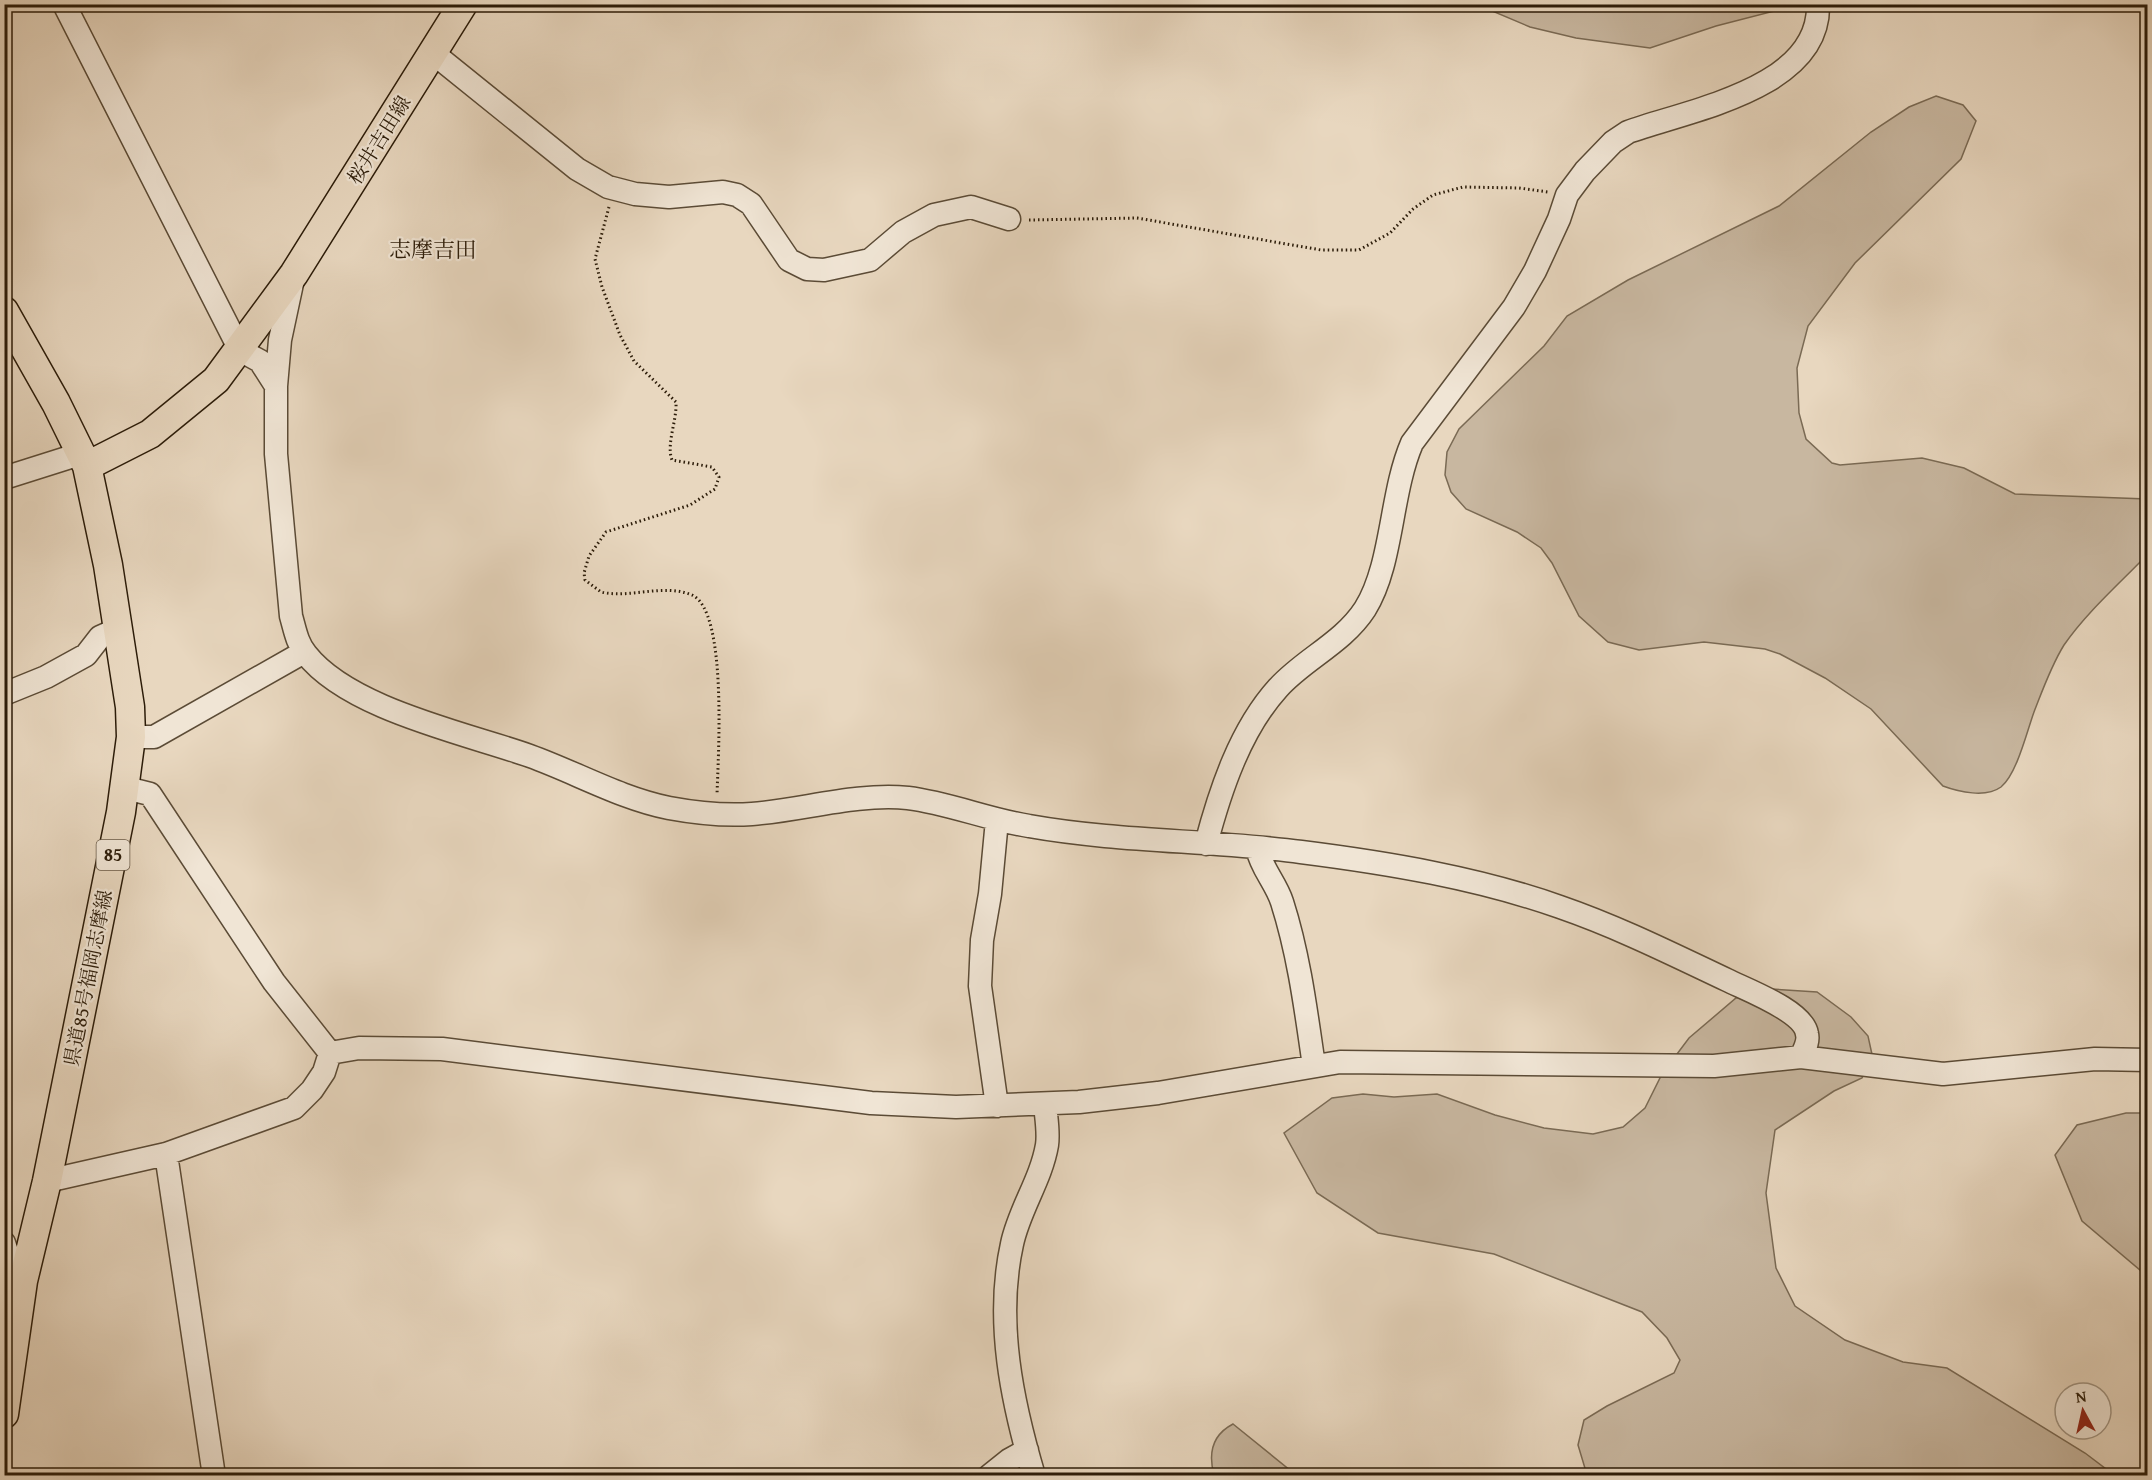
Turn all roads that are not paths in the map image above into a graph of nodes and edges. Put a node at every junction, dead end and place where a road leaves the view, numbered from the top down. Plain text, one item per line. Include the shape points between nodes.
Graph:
1 (64, 4) edge
2 (1818, 4) edge
3 (460, 6) edge
4 (433, 54) junction
5 (1009, 219) road end
6 (294, 274) junction
7 (4, 311) edge
8 (240, 350) junction
9 (276, 386) junction
10 (85, 459) junction
11 (4, 478) edge
12 (118, 629) junction
13 (304, 652) junction
14 (4, 694) edge
15 (131, 737) junction
16 (126, 788) junction
17 (997, 820) junction
18 (1206, 844) junction
19 (1257, 848) junction
20 (330, 1053) junction
21 (1802, 1057) junction
22 (2148, 1060) edge
23 (1314, 1066) junction
24 (1045, 1104) junction
25 (997, 1106) junction
26 (166, 1154) junction
27 (47, 1181) junction
28 (4, 1243) edge
29 (23, 1281) junction
30 (4, 1414) edge
31 (1027, 1450) junction
32 (214, 1476) edge
33 (989, 1476) edge
34 (1034, 1476) edge

1 - 8 street
2 - 18 street via 1810,41 1766,83 1628,132 1613,142 1567,195 1535,271 1514,307 1412,443 1402,465 1379,576 1366,608 1328,648 1277,689 1254,722 1217,802
3 - 4 main road, 桜井吉田線
4 - 5 street via 577,169 615,189 669,197 723,192 736,195 751,204 789,260 807,269 844,267 870,260 903,232 934,215 971,207
4 - 6 main road, 桜井吉田線
6 - 8 main road, 桜井吉田線
6 - 9 street, 桜井吉田線 via 280,340
7 - 10 main road, 県道85号福岡志摩線 / 85
8 - 9 street via 260,361
8 - 10 main road, 桜井吉田線 via 216,380 150,434
9 - 13 street, 桜井吉田線 via 276,454 286,582 291,616
10 - 11 street
10 - 12 main road, 県道85号福岡志摩線 / 85
12 - 14 street via 100,637 86,655
12 - 15 main road, 県道85号福岡志摩線 / 85
13 - 15 street via 154,737
13 - 17 street via 344,686 408,716 533,757 633,799 670,808 750,814 879,797 912,798
15 - 16 main road, 県道85号福岡志摩線 / 85
16 - 20 street via 150,794 274,982
16 - 27 main road, 県道85号福岡志摩線 / 85
17 - 18 street via 1112,837
17 - 25 street via 980,986
18 - 19 street
19 - 21 street via 1444,875 1556,906 1623,931 1767,999 1798,1018 1807,1029
19 - 23 street via 1260,864 1281,898 1290,929
20 - 25 street via 359,1048 442,1049 871,1103
20 - 26 street via 324,1072 294,1108
21 - 22 street via 1943,1074 2095,1059
21 - 23 street via 1714,1066 1340,1062
23 - 24 street via 1158,1093
24 - 25 street
24 - 31 street via 1047,1142 1041,1170 1012,1241 1004,1303 1014,1392
26 - 27 street
26 - 32 street
27 - 29 main road, 県道85号福岡志摩線 / 85
28 - 29 street via 12,1267
29 - 30 main road, 県道85号福岡志摩線 / 85
31 - 33 street
31 - 34 street

